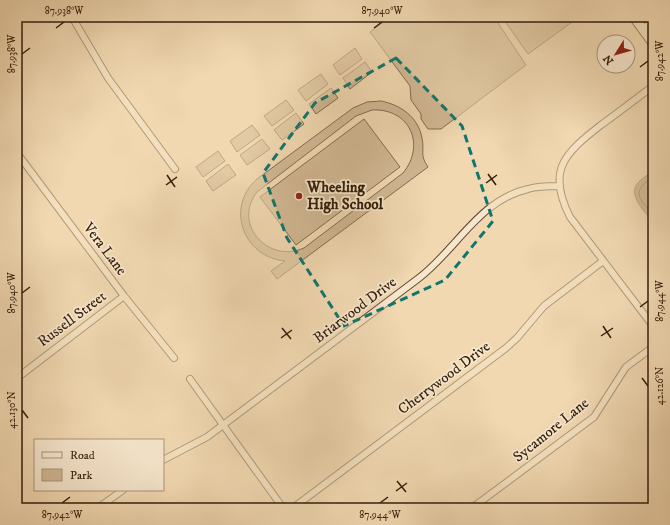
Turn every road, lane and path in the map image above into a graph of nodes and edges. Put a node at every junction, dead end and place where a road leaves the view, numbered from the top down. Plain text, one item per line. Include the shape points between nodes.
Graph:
1 (72, 17) edge
2 (634, 17) edge
3 (653, 21) edge
4 (643, 29) junction
5 (653, 43) edge
6 (653, 86) edge
7 (17, 153) edge
8 (175, 169) dead end
9 (559, 186) junction
10 (603, 260) junction
11 (124, 296) junction
12 (653, 326) edge
13 (653, 347) edge
14 (174, 358) dead end
15 (17, 378) edge
16 (190, 379) dead end
17 (222, 426) junction
18 (164, 459) edge
19 (122, 491) edge
20 (653, 506) edge
21 (98, 508) edge
22 (283, 508) edge
23 (293, 508) edge
24 (472, 508) edge
25 (650, 508) edge

1 - 8 street via 108,78
2 - 4 main road
3 - 4 street
4 - 5 main road
6 - 9 street via 574,147 563,164
7 - 11 street, Vera Lane
9 - 10 street via 562,201 570,217
9 - 17 street, Briarwood Drive via 537,187 509,195 479,216 426,273
10 - 12 street
10 - 23 street, Cherrywood Drive via 544,306 506,348
11 - 14 street, Vera Lane
11 - 15 street, Russell Street
13 - 24 street, Sycamore Lane via 626,367 594,417
16 - 17 street
17 - 18 street, Briarwood Drive via 208,437
17 - 22 street
19 - 21 street
20 - 25 street

